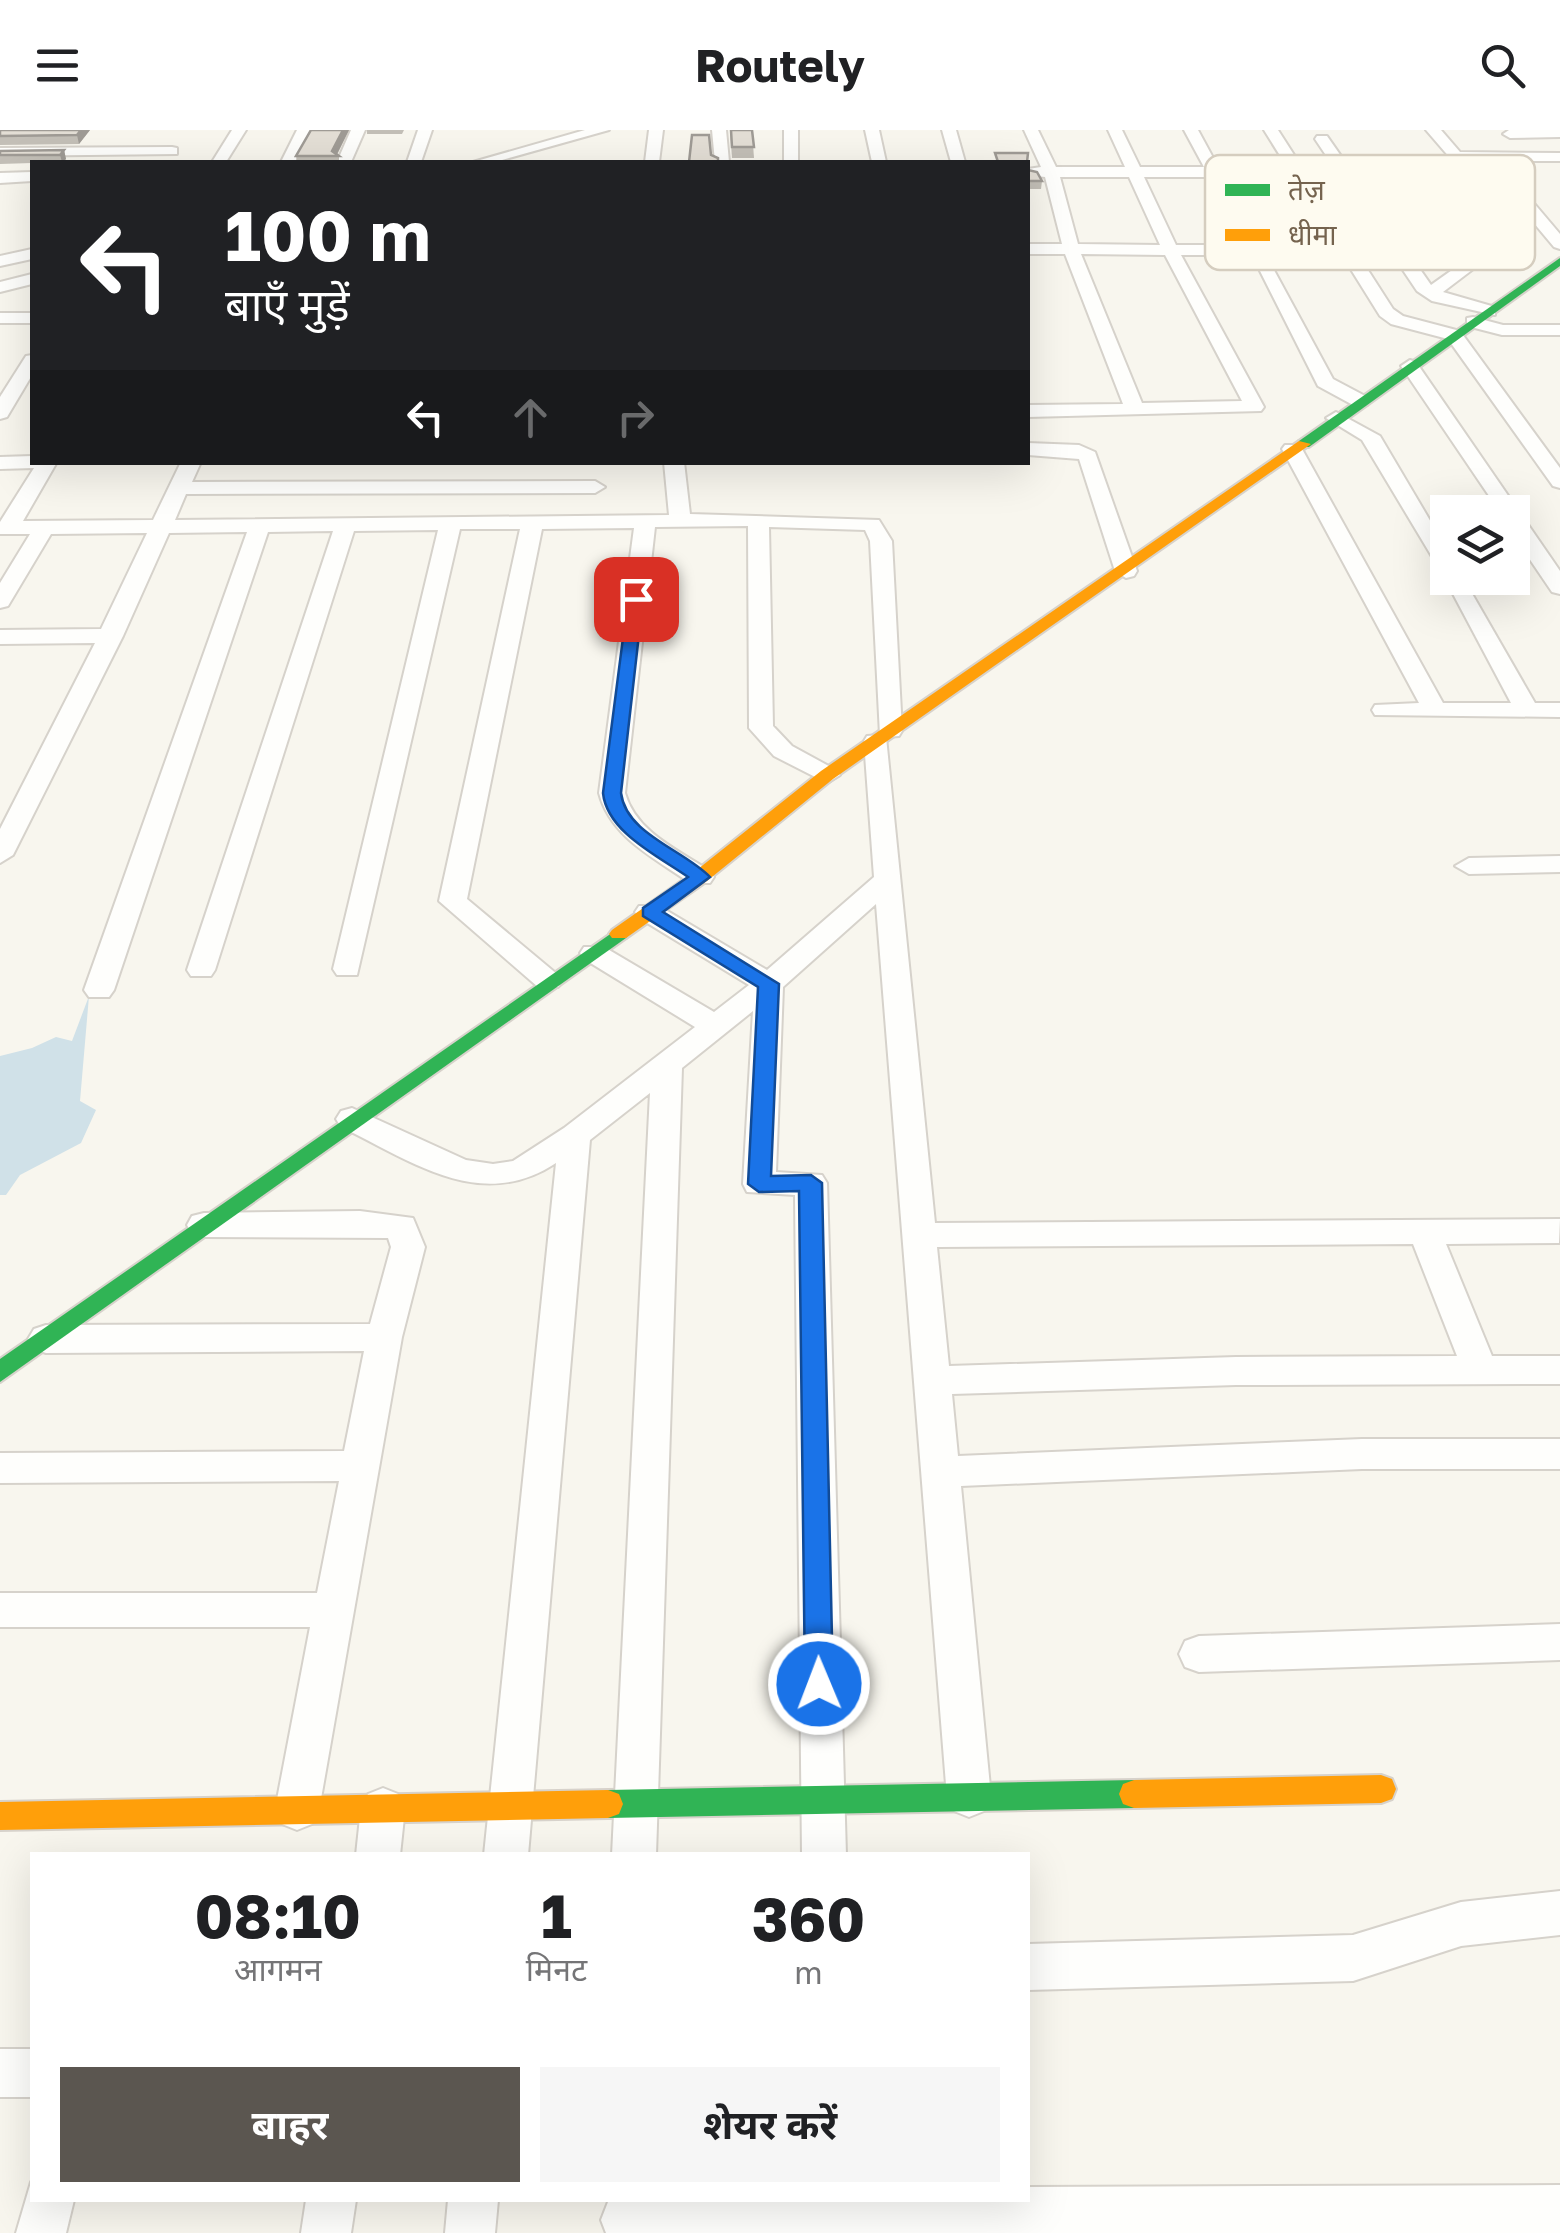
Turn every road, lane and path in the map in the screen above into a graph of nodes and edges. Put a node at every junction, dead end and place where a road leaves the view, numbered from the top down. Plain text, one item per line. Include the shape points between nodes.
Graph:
1 (239, 130) edge
2 (304, 130) edge
3 (358, 130) edge
4 (425, 130) edge
5 (602, 130) edge
6 (656, 130) edge
7 (719, 130) edge
8 (791, 130) edge
9 (872, 130) edge
10 (949, 130) edge
11 (1030, 130) edge
12 (1115, 130) edge
13 (1191, 130) edge
14 (1271, 130) edge
15 (1433, 130) edge
16 (1508, 132) edge
17 (1560, 133) edge
18 (581, 138) edge
19 (1322, 139) dead end
20 (171, 151) edge
21 (0, 152) edge
22 (499, 155) edge
23 (1287, 155) edge
24 (1333, 155) edge
25 (1452, 155) edge
26 (1530, 155) edge
27 (1205, 157) edge
28 (220, 160) edge
29 (289, 160) edge
30 (345, 160) edge
31 (415, 160) edge
32 (652, 160) edge
33 (722, 160) edge
34 (791, 160) edge
35 (879, 160) edge
36 (957, 160) edge
37 (1030, 172) edge
38 (1050, 172) junction
39 (1135, 172) junction
40 (1205, 172) edge
41 (0, 178) edge
42 (30, 178) edge
43 (0, 191) edge
44 (30, 191) edge
45 (1535, 216) edge
46 (1560, 218) edge
47 (1538, 220) junction
48 (1560, 244) edge
49 (1030, 249) edge
50 (1072, 249) junction
51 (1170, 249) junction
52 (1205, 249) edge
53 (30, 254) edge
54 (0, 261) edge
55 (1560, 261) edge
56 (1268, 270) edge
57 (1359, 270) edge
58 (1414, 270) edge
59 (1462, 270) edge
60 (30, 280) edge
61 (0, 287) edge
62 (1430, 293) junction
63 (0, 318) edge
64 (30, 318) edge
65 (1472, 323) junction
66 (1556, 335) edge
67 (30, 363) edge
68 (1410, 366) junction
69 (1360, 401) junction
70 (1030, 410) edge
71 (1135, 410) junction
72 (0, 413) edge
73 (1336, 418) junction
74 (1030, 449) edge
75 (1292, 449) junction
76 (0, 462) edge
77 (30, 462) edge
78 (45, 465) edge
79 (189, 465) edge
80 (596, 465) edge
81 (674, 465) edge
82 (1560, 482) edge
83 (595, 487) junction
84 (180, 488) junction
85 (1497, 495) edge
86 (758, 520) junction
87 (645, 522) junction
88 (680, 522) junction
89 (260, 524) junction
90 (532, 524) junction
91 (593, 524) junction
92 (450, 525) junction
93 (345, 526) junction
94 (45, 527) junction
95 (162, 527) junction
96 (4, 528) edge
97 (1430, 539) edge
98 (1530, 543) edge
99 (1126, 571) junction
100 (1560, 587) edge
101 (1462, 595) edge
102 (0, 601) edge
103 (110, 636) junction
104 (0, 637) edge
105 (1384, 710) dead end
106 (1435, 710) junction
107 (1527, 710) junction
108 (1560, 710) edge
109 (883, 736) junction
110 (828, 776) junction
111 (0, 854) edge
112 (1560, 864) edge
113 (1469, 866) dead end
114 (700, 877) junction
115 (888, 879) junction
116 (650, 912) junction
117 (594, 953) junction
118 (346, 968) dead end
119 (201, 970) dead end
120 (548, 981) junction
121 (769, 984) junction
122 (99, 990) dead end
123 (714, 1025) junction
124 (667, 1064) junction
125 (352, 1119) junction
126 (575, 1136) junction
127 (204, 1226) junction
128 (1559, 1231) edge
129 (1425, 1232) junction
130 (920, 1234) junction
131 (384, 1337) junction
132 (46, 1339) junction
133 (1480, 1370) junction
134 (1560, 1370) edge
135 (0, 1372) edge
136 (932, 1381) junction
137 (1560, 1454) edge
138 (361, 1466) junction
139 (0, 1468) edge
140 (940, 1472) junction
141 (0, 1610) edge
142 (333, 1610) junction
143 (1560, 1642) edge
144 (1199, 1654) dead end
145 (1382, 1789) dead end
146 (969, 1797) junction
147 (821, 1800) junction
148 (636, 1804) junction
149 (510, 1806) junction
150 (384, 1808) junction
151 (297, 1810) junction
152 (0, 1816) edge
153 (378, 1852) edge
154 (506, 1852) edge
155 (634, 1852) edge
156 (824, 1852) edge
157 (1560, 1912) edge
158 (1030, 1968) edge
159 (0, 2073) edge
160 (30, 2073) edge
161 (49, 2202) edge
162 (331, 2202) edge
163 (473, 2202) edge
164 (1560, 2210) edge
165 (626, 2218) edge
166 (41, 2233) edge
167 (326, 2233) edge
168 (470, 2233) edge

1 - 28 street
2 - 29 street
3 - 30 street
4 - 31 street
5 - 18 street
6 - 32 street
7 - 33 street
8 - 34 street
9 - 35 street
10 - 36 street
11 - 38 street
12 - 39 street
13 - 27 street
14 - 23 street
15 - 25 street
16 - 17 street
16 - 26 street
18 - 22 street
19 - 24 street
20 - 21 street
37 - 38 street
38 - 39 street
38 - 50 street
39 - 40 street
39 - 51 street
41 - 42 street
43 - 44 street
45 - 47 street
46 - 47 street
47 - 48 street
49 - 50 street
50 - 51 street
50 - 71 street
51 - 52 street
51 - 71 street via 1254,407
53 - 54 street
55 - 65 street
56 - 69 street via 1325,382
57 - 65 street via 1397,320
58 - 62 street
59 - 62 street
60 - 61 street
62 - 65 street
63 - 64 street
65 - 66 street
65 - 68 street
65 - 82 street
67 - 72 street
68 - 69 street
68 - 85 street
69 - 73 street
70 - 71 street
73 - 75 street
73 - 97 street via 1370,436
74 - 99 street via 1088,456
75 - 99 street
75 - 106 street
76 - 77 street
78 - 96 street
79 - 84 street
80 - 83 street
81 - 88 street
83 - 84 street
83 - 91 street
84 - 95 street
86 - 88 street
86 - 109 street via 855,521 879,532
86 - 110 street via 761,728 783,751
87 - 88 street
87 - 91 street
87 - 114 street via 614,808
89 - 93 street
89 - 95 street
89 - 122 street
90 - 91 street
90 - 92 street
90 - 120 street via 453,901
92 - 93 street
92 - 118 street
93 - 119 street
94 - 95 street
94 - 96 street
94 - 102 street
95 - 103 street
98 - 100 street
99 - 109 street
101 - 107 street
103 - 104 street
103 - 111 street
105 - 106 street
106 - 107 street
107 - 108 street
109 - 110 street
109 - 115 street
110 - 114 street
112 - 113 street
114 - 116 street
115 - 121 street
115 - 130 street
116 - 117 street
116 - 121 street
117 - 120 street
117 - 123 street
120 - 125 street
121 - 123 street
121 - 147 street via 759,1184 811,1183
123 - 124 street
124 - 126 street
124 - 148 street
125 - 126 street via 460,1170 493,1175 521,1171
125 - 127 street
126 - 149 street
127 - 131 street via 402,1227 408,1248
127 - 132 street
128 - 129 street
129 - 130 street
129 - 133 street
130 - 136 street
131 - 132 street
131 - 138 street
132 - 135 street
133 - 134 street
133 - 136 street
136 - 140 street
137 - 140 street via 1362,1454
138 - 139 street
138 - 142 street
140 - 146 street
141 - 142 street
142 - 151 street
143 - 144 street
145 - 146 street
146 - 147 street
147 - 148 street
147 - 156 street
148 - 149 street
148 - 155 street
149 - 150 street
149 - 154 street
150 - 151 street
150 - 153 street
151 - 152 street
157 - 158 street via 1461,1924 1353,1958
159 - 160 street
161 - 166 street
162 - 167 street
163 - 168 street
164 - 165 street

